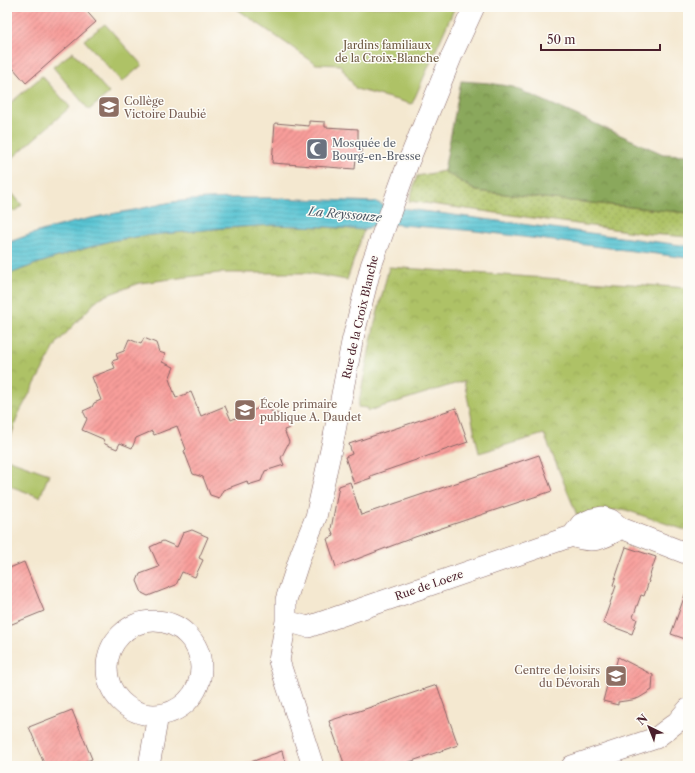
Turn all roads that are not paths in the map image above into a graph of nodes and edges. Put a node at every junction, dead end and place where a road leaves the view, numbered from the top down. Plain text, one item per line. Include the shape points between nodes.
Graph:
1 (474, 7) edge
2 (688, 554) edge
3 (286, 621) junction
4 (688, 709) edge
5 (158, 715) junction
6 (604, 761) edge
7 (149, 766) edge
8 (313, 766) edge
9 (572, 766) edge

1 - 3 street, Rue de la Croix Blanche via 408,163 371,266 352,342 316,517 286,600
2 - 3 street, Rue de Loeze via 622,528 599,539 572,536 308,627
3 - 8 street, Rue de la Croix Blanche via 279,661
4 - 6 street via 677,722 656,738 617,750
5 - 5 street via 171,712 184,704 193,694 199,681 201,666 192,640 182,630 169,623 141,622 128,628 116,639 109,653 106,668 109,683 116,697 128,708 142,714
5 - 7 street
6 - 9 street

